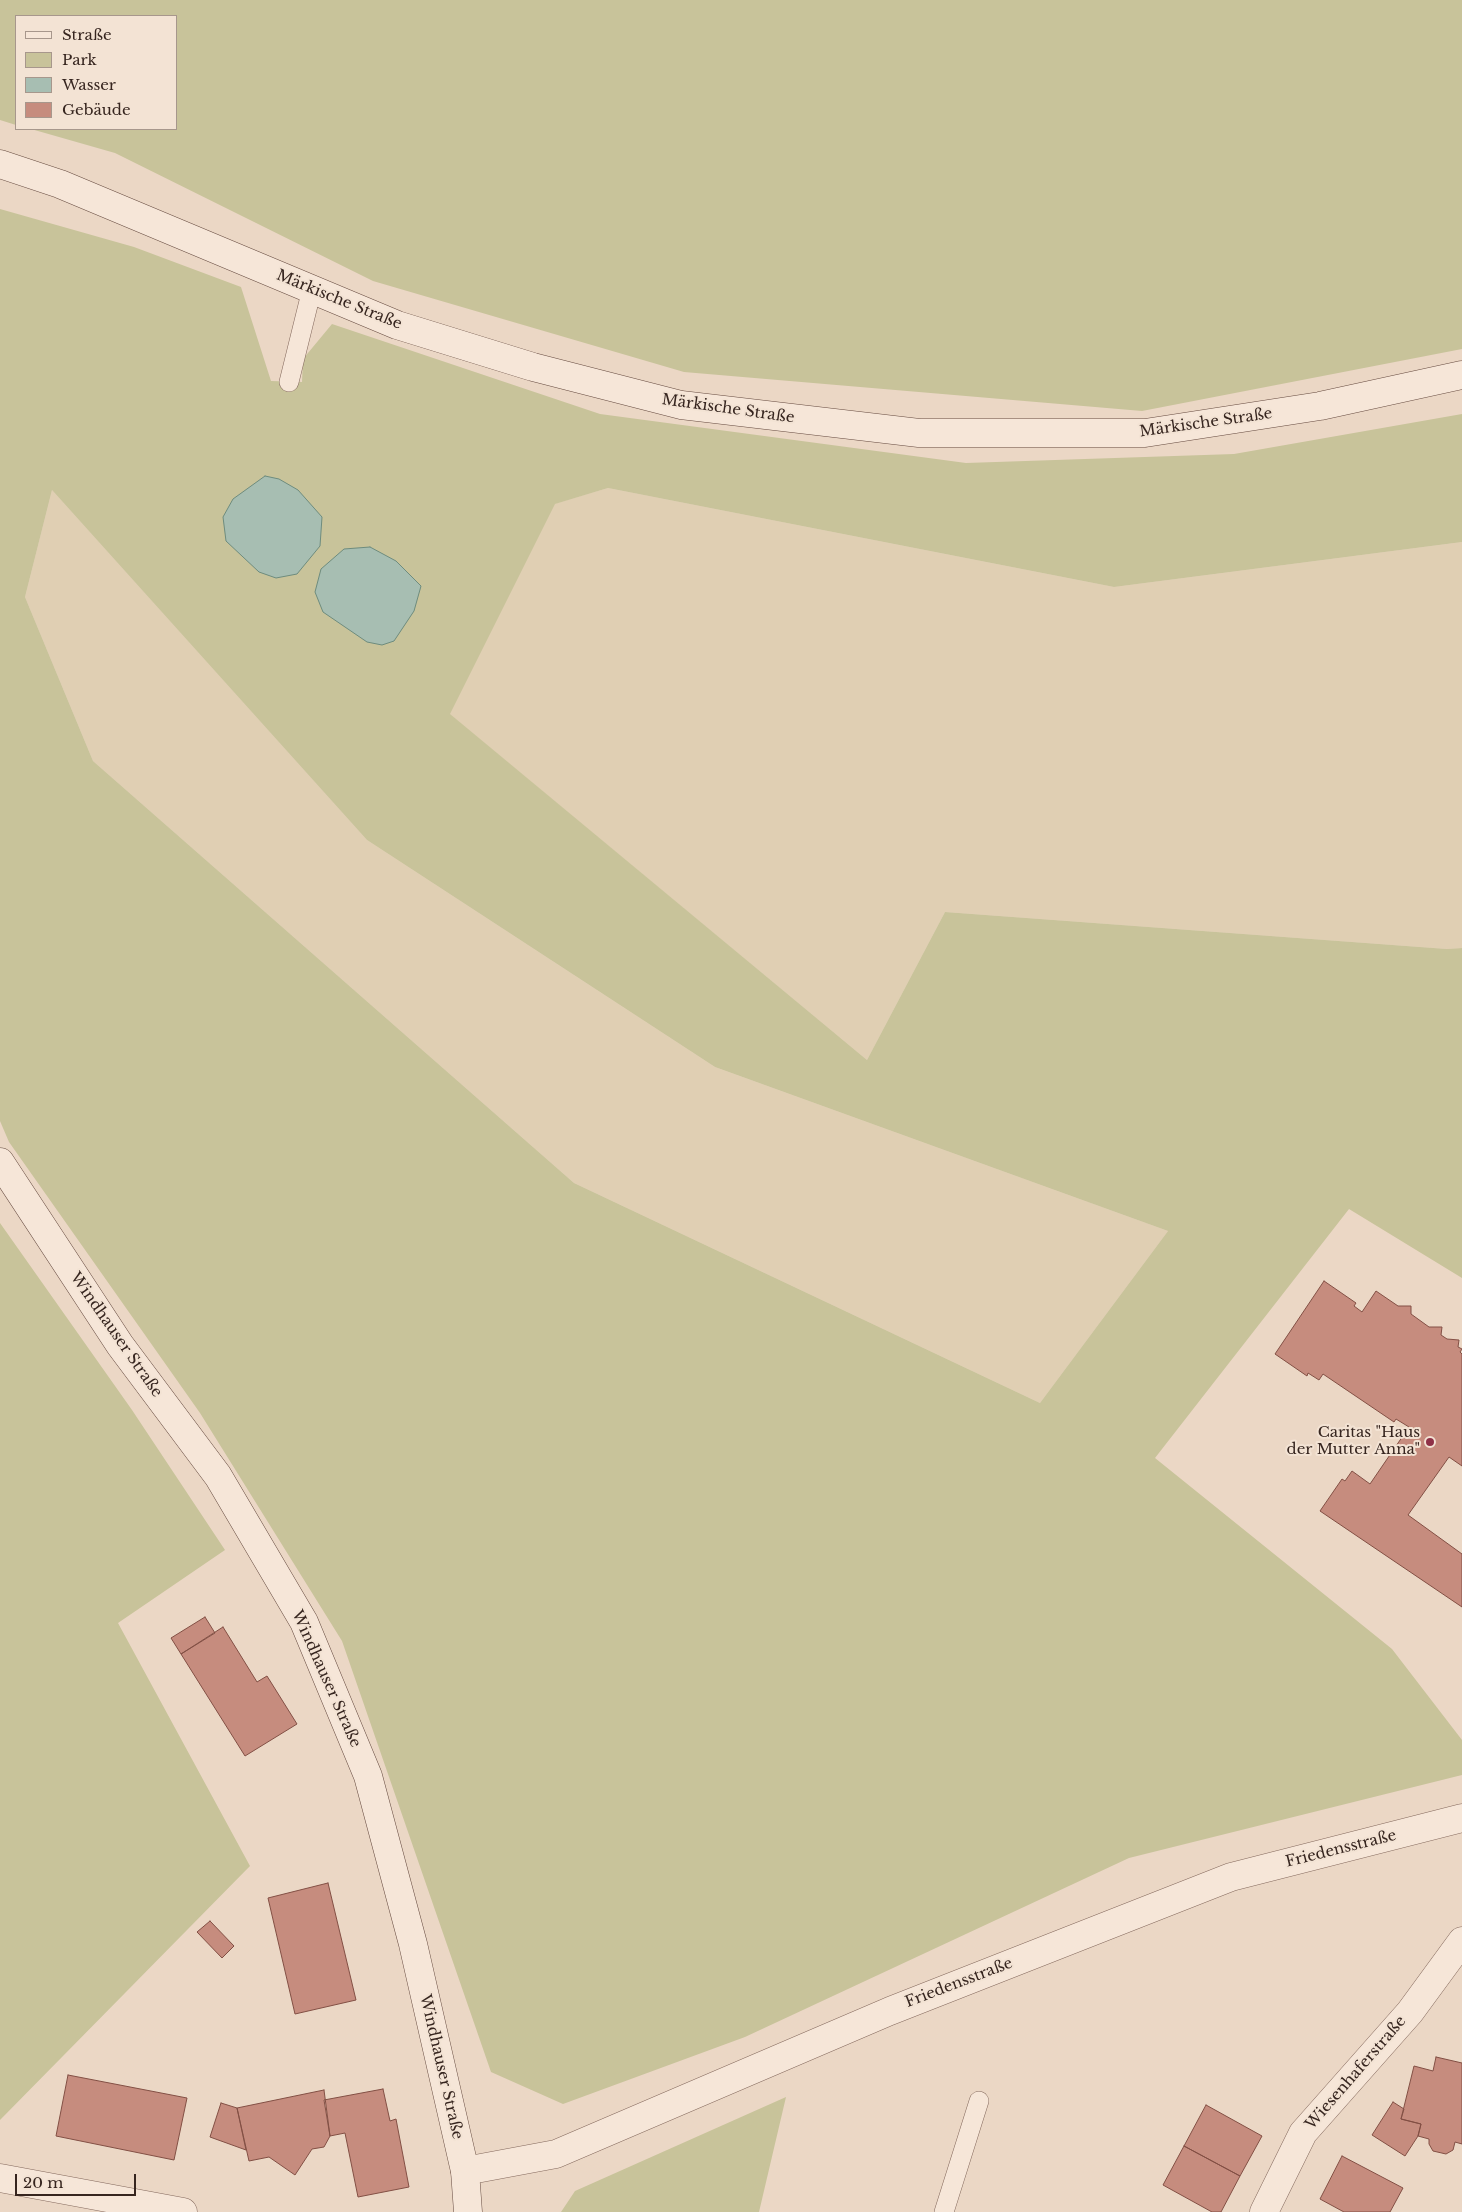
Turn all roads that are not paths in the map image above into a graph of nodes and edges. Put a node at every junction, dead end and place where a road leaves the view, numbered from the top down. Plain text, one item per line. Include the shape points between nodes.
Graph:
1 (0, 164) edge
2 (312, 289) junction
3 (1462, 375) edge
4 (290, 382) dead end
5 (0, 1162) edge
6 (1462, 1818) edge
7 (1462, 1941) edge
8 (979, 2101) dead end
9 (466, 2171) junction
10 (0, 2178) edge
11 (183, 2212) edge
12 (468, 2212) edge
13 (944, 2212) edge
14 (1264, 2212) edge

1 - 2 main road, Märkische Straße via 60,184
2 - 3 main road, Märkische Straße via 406,328 533,368 681,404 919,433 1145,433 1320,406
2 - 4 lane
5 - 9 main road, Windhauser Straße via 120,1345 218,1476 304,1622 368,1776 413,1944
6 - 9 main road, Friedensstraße via 1231,1877 890,2011 556,2154
7 - 14 main road, Wiesenhaferstraße via 1410,2012 1303,2133
8 - 13 lane
9 - 12 main road, Windhauser Straße
10 - 11 main road

